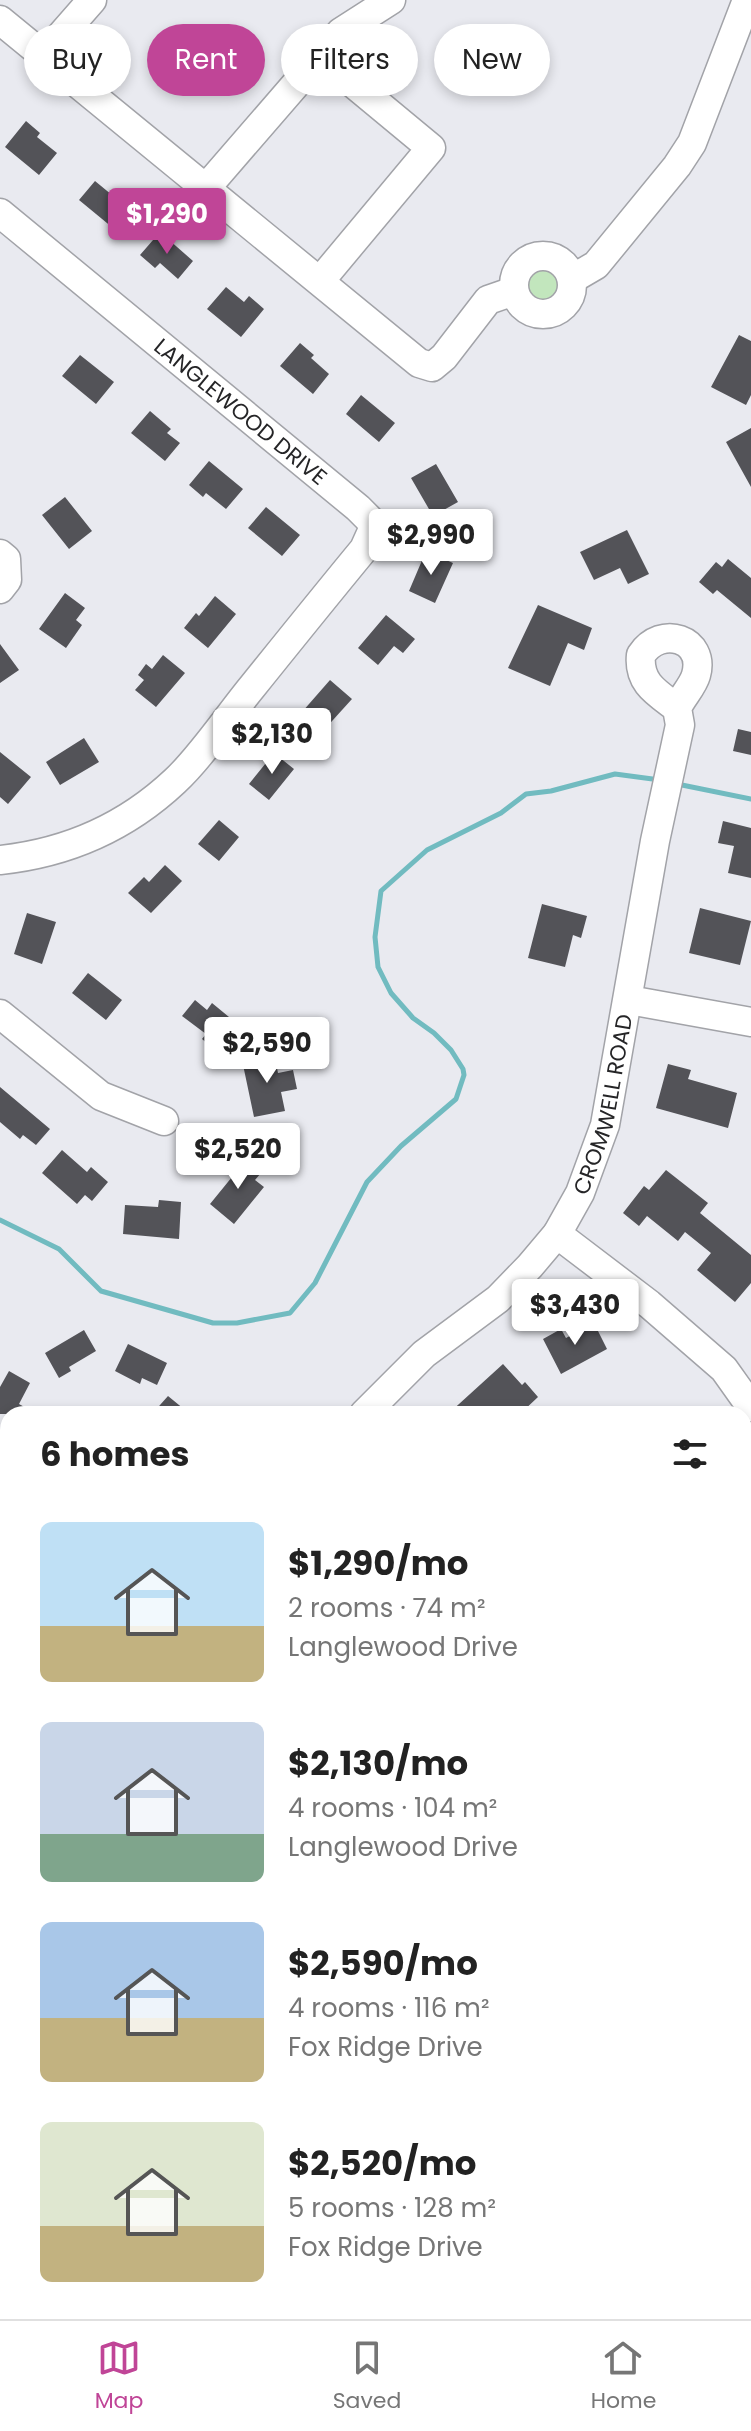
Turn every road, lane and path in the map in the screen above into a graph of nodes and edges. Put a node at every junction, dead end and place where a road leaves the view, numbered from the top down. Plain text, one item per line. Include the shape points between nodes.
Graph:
1 (92, 0) edge
2 (391, 0) edge
3 (747, 0) edge
4 (0, 20) edge
5 (71, 24) edge
6 (354, 24) edge
7 (24, 40) edge
8 (92, 96) edge
9 (285, 96) edge
10 (368, 96) edge
11 (206, 188) junction
12 (0, 213) edge
13 (572, 279) junction
14 (320, 281) junction
15 (514, 291) junction
16 (0, 554) edge
17 (0, 589) edge
18 (677, 708) dead end
19 (0, 860) edge
20 (629, 1000) junction
21 (0, 1014) edge
22 (751, 1022) edge
23 (164, 1121) dead end
24 (557, 1234) junction
25 (372, 1406) edge
26 (750, 1406) edge

1 - 5 street
2 - 6 street
3 - 13 street via 692,143 596,265
4 - 7 street
8 - 11 street
9 - 11 street
10 - 14 street via 431,148
11 - 14 street
12 - 19 street, LANGLEWOOD DRIVE via 346,498 373,529 364,549 177,780 98,836
13 - 15 street via 568,301 549,314 527,310
13 - 15 street via 559,260 537,256 518,268
14 - 15 street via 419,363 432,367 488,300
16 - 17 street via 6,559 7,580
18 - 20 street, CROMWELL ROAD via 680,725
20 - 22 street
20 - 24 street, CROMWELL ROAD via 605,1125 580,1193
21 - 23 street via 101,1096
24 - 25 street, CROMWELL ROAD via 498,1299 424,1354
24 - 26 street via 724,1369

